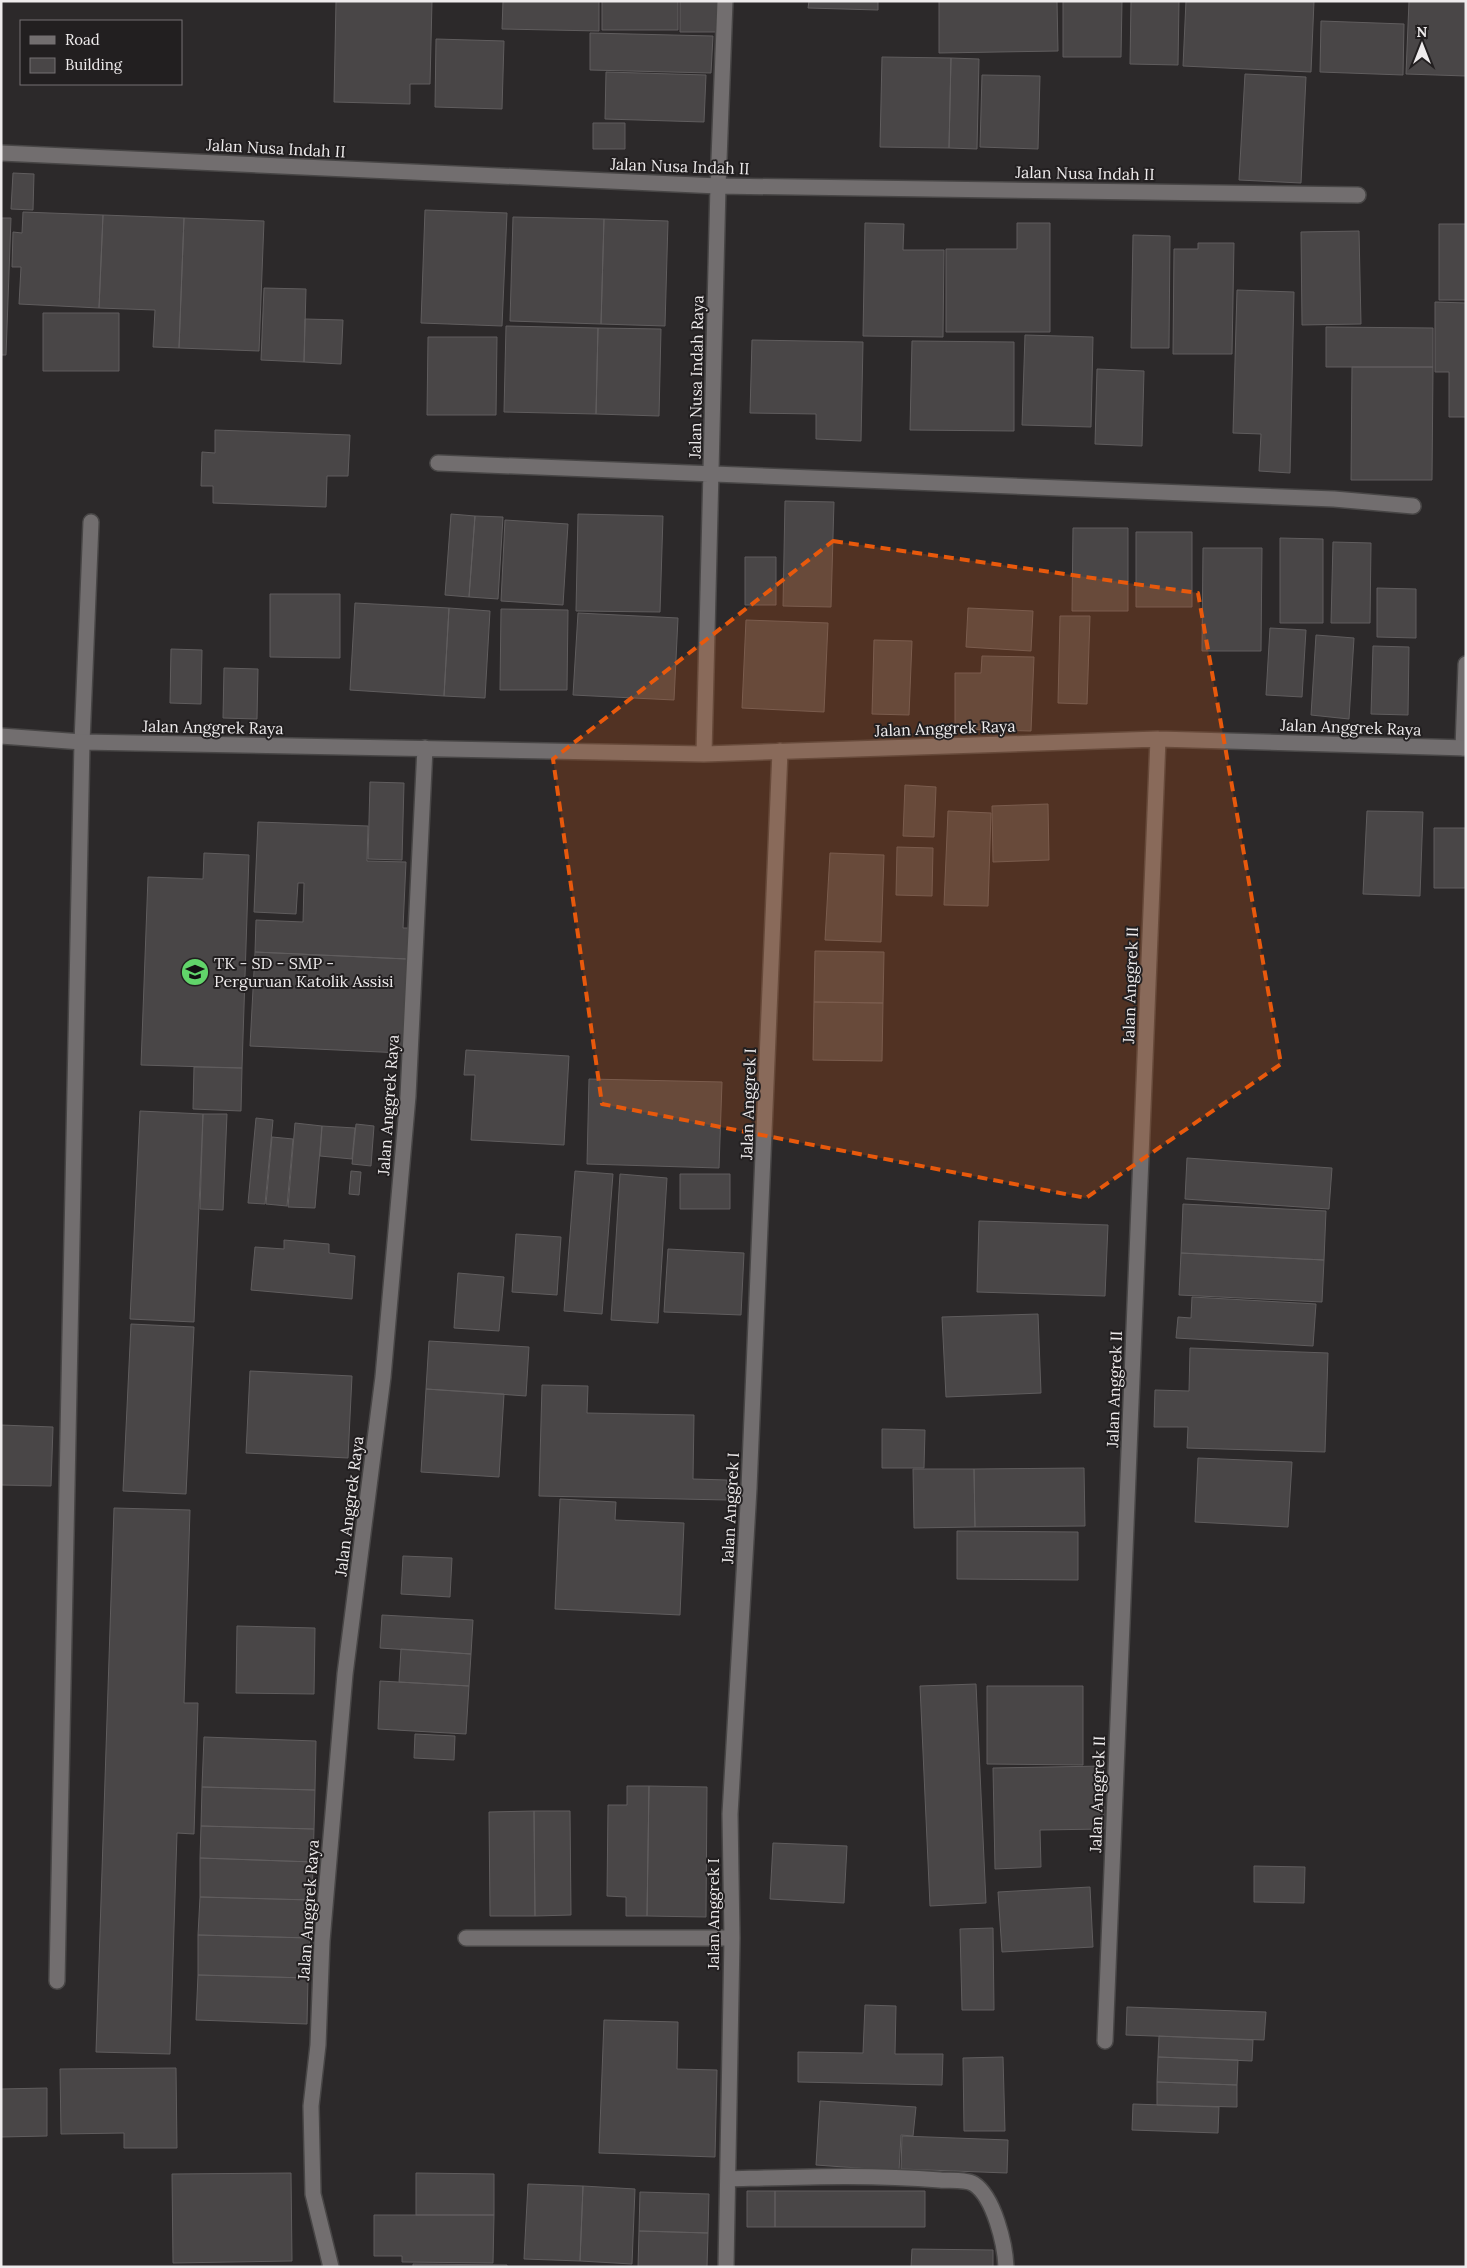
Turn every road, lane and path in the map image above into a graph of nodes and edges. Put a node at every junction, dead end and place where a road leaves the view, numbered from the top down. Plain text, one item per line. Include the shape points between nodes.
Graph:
1 (725, 1) edge
2 (1, 153) edge
3 (718, 186) junction
4 (1358, 195) dead end
5 (438, 463) dead end
6 (712, 475) junction
7 (1413, 506) dead end
8 (91, 522) dead end
9 (1466, 664) edge
10 (1, 736) edge
11 (1158, 739) junction
12 (82, 742) junction
13 (425, 748) junction
14 (1464, 748) edge
15 (780, 751) junction
16 (704, 754) junction
17 (466, 1938) dead end
18 (732, 1938) junction
19 (57, 1981) dead end
20 (1105, 2041) dead end
21 (728, 2179) junction
22 (331, 2267) edge
23 (726, 2267) edge
24 (1006, 2267) edge

1 - 3 street, Jalan Nusa Indah Raya
2 - 3 street, Jalan Nusa Indah II
3 - 4 street, Jalan Nusa Indah II
3 - 6 street, Jalan Nusa Indah Raya
5 - 6 street
6 - 7 street via 1334,498
6 - 16 street, Jalan Nusa Indah Raya
8 - 12 street
9 - 14 street
10 - 12 street, Jalan Anggrek Raya
11 - 14 street, Jalan Anggrek Raya
11 - 15 street, Jalan Anggrek Raya
11 - 20 street, Jalan Anggrek II
12 - 13 street, Jalan Anggrek Raya
12 - 19 street
13 - 16 street, Jalan Anggrek Raya
13 - 22 street, Jalan Anggrek Raya via 408,1096 383,1377 345,1674 311,2106 313,2194
15 - 16 street, Jalan Anggrek Raya
15 - 18 street, Jalan Anggrek I via 749,1488 730,1814
17 - 18 street
18 - 21 street, Jalan Anggrek I
21 - 23 street, Jalan Anggrek I
21 - 24 street via 882,2175 972,2182 984,2192 991,2204

